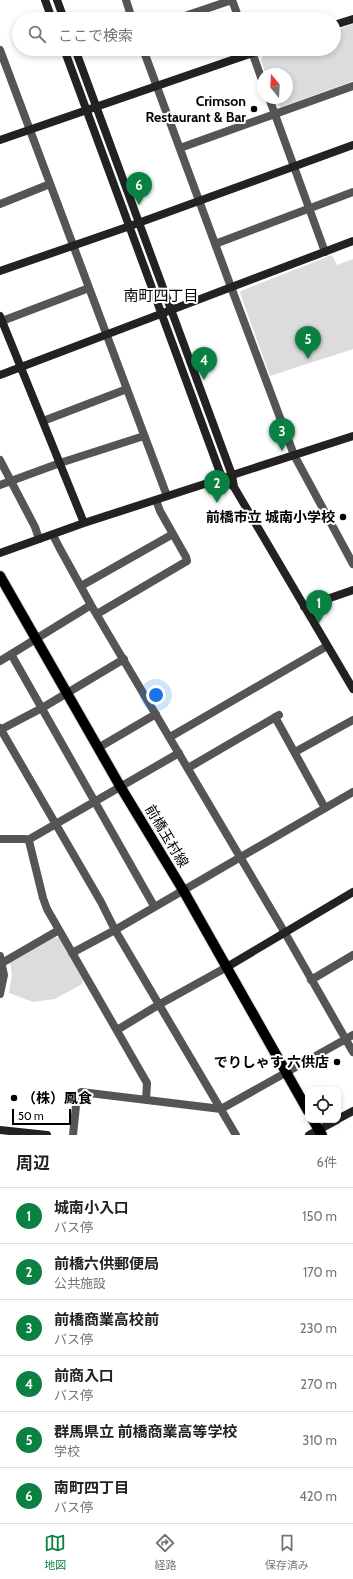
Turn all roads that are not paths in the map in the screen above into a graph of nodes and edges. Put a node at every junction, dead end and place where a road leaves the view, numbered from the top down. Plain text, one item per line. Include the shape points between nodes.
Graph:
1 (46, 0) edge
2 (57, 0) edge
3 (126, 0) edge
4 (232, 0) edge
5 (50, 12) edge
6 (61, 12) edge
7 (130, 12) edge
8 (197, 12) edge
9 (236, 12) edge
10 (353, 19) edge
11 (341, 23) edge
12 (0, 50) edge
13 (67, 56) edge
14 (78, 56) edge
15 (146, 56) edge
16 (237, 56) edge
17 (253, 56) edge
18 (257, 68) edge
19 (157, 85) junction
20 (353, 86) edge
21 (271, 104) edge
22 (96, 107) junction
23 (87, 110) junction
24 (274, 114) junction
25 (30, 129) junction
26 (0, 140) edge
27 (353, 145) edge
28 (180, 148) junction
29 (294, 166) junction
30 (50, 184) junction
31 (353, 192) edge
32 (199, 200) junction
33 (0, 204) edge
34 (309, 209) junction
35 (139, 223) junction
36 (130, 226) junction
37 (353, 241) edge
38 (216, 244) junction
39 (73, 245) junction
40 (325, 252) junction
41 (0, 271) edge
42 (231, 287) junction
43 (89, 288) junction
44 (171, 310) junction
45 (161, 314) junction
46 (1, 318) edge
47 (107, 335) junction
48 (22, 367) junction
49 (0, 375) edge
50 (127, 389) junction
51 (43, 421) junction
52 (144, 436) junction
53 (353, 436) edge
54 (294, 455) junction
55 (0, 460) edge
56 (60, 463) junction
57 (232, 475) junction
58 (222, 478) junction
59 (11, 482) junction
60 (0, 485) edge
61 (234, 487) junction
62 (167, 496) junction
63 (156, 500) junction
64 (84, 523) junction
65 (53, 534) junction
66 (173, 534) junction
67 (39, 539) junction
68 (0, 553) edge
69 (353, 564) edge
70 (0, 576) edge
71 (81, 586) junction
72 (353, 590) edge
73 (91, 605) junction
74 (304, 607) junction
75 (97, 614) junction
76 (37, 638) junction
77 (327, 646) junction
78 (11, 654) junction
79 (124, 659) junction
80 (0, 661) edge
81 (349, 675) edge
82 (353, 689) edge
83 (67, 693) junction
84 (42, 708) junction
85 (156, 714) junction
86 (353, 720) edge
87 (0, 729) edge
88 (170, 737) junction
89 (98, 748) junction
90 (294, 752) junction
91 (179, 753) junction
92 (188, 768) junction
93 (120, 786) junction
94 (352, 793) edge
95 (95, 801) junction
96 (325, 808) junction
97 (56, 824) junction
98 (0, 839) edge
99 (28, 840) junction
100 (240, 857) junction
101 (183, 890) junction
102 (353, 892) edge
103 (154, 906) junction
104 (59, 930) junction
105 (115, 930) junction
106 (285, 933) junction
107 (72, 953) junction
108 (353, 955) edge
109 (1, 961) edge
110 (227, 967) junction
111 (311, 980) junction
112 (0, 994) edge
113 (160, 1004) junction
114 (117, 1030) junction
115 (353, 1035) edge
116 (345, 1039) junction
117 (353, 1052) edge
118 (286, 1073) junction
119 (146, 1100) junction
120 (305, 1106) edge
121 (221, 1110) junction
122 (353, 1111) edge
123 (341, 1118) edge
124 (315, 1123) edge
125 (333, 1123) edge
126 (0, 1130) edge
127 (320, 1132) edge
128 (26, 1134) edge
129 (47, 1135) edge
130 (73, 1135) edge
131 (236, 1135) edge
132 (309, 1135) edge

1 - 5 street
2 - 6 street
3 - 7 street
4 - 8 street
4 - 9 street
10 - 11 street
12 - 25 street
13 - 23 street
14 - 22 street
15 - 19 street
16 - 19 street
17 - 18 street
19 - 22 street
19 - 28 street
20 - 24 street
21 - 24 street
22 - 23 street
22 - 35 street
23 - 25 street
23 - 36 street
24 - 28 street
24 - 29 street
25 - 26 street
25 - 30 street
27 - 29 street
28 - 32 street
29 - 32 street
29 - 34 street
30 - 33 street
30 - 39 street
31 - 34 street
32 - 35 street
32 - 38 street
34 - 38 street
34 - 40 street
35 - 36 street
35 - 44 street
36 - 39 street
36 - 45 street
37 - 40 street
38 - 42 street
39 - 41 street
39 - 43 street
40 - 42 street
42 - 44 street
42 - 54 street
43 - 46 street
43 - 47 street
44 - 45 street
44 - 57 street
45 - 47 street
45 - 58 street
46 - 48 street
47 - 48 street
47 - 50 street
48 - 49 street
48 - 51 street
50 - 51 street
50 - 52 street
51 - 56 street
52 - 56 street
52 - 62 street
53 - 54 street
54 - 57 street
54 - 69 street
55 - 59 street
56 - 59 street
56 - 64 street
57 - 58 street
57 - 61 street
58 - 61 street
58 - 62 street
59 - 60 street
59 - 67 street
61 - 74 street
62 - 63 street
63 - 64 street
63 - 66 street
64 - 65 street
65 - 67 street
65 - 71 street
66 - 71 street
66 - 75 street via 187,561
67 - 68 street
70 - 76 main road, 前橋玉村線
71 - 73 street
72 - 74 street
73 - 75 street
73 - 76 street
74 - 77 street
75 - 79 street
76 - 78 street
76 - 83 main road, 前橋玉村線
77 - 81 street
77 - 88 street
78 - 80 street
78 - 84 street
79 - 83 street
79 - 85 street
81 - 82 street
83 - 84 street
83 - 89 main road, 前橋玉村線
84 - 87 street
84 - 95 street
85 - 88 street
85 - 89 street
86 - 90 street
87 - 97 street
88 - 91 street
89 - 93 main road, 前橋玉村線
90 - 92 street via 277,716
90 - 96 street
91 - 92 street
91 - 93 street
92 - 100 street
93 - 95 street
93 - 101 main road, 前橋玉村線
94 - 96 street
95 - 97 street
95 - 103 street
96 - 100 street
97 - 99 street
97 - 105 street
98 - 99 street
99 - 104 street via 43,898
100 - 101 street
100 - 106 street
101 - 103 street
101 - 110 main road, 前橋玉村線
102 - 106 street
103 - 105 street
104 - 107 street
104 - 109 street
105 - 107 street
105 - 113 street
106 - 110 street
106 - 111 street
107 - 114 street
108 - 111 street
109 - 112 street via 4,974
110 - 113 street
110 - 118 main road, 前橋玉村線
111 - 116 street
113 - 114 street
113 - 121 street
114 - 119 street via 147,1083
115 - 116 street
116 - 117 street
116 - 118 street
118 - 120 main road, 前橋玉村線
118 - 121 street
119 - 121 street
119 - 130 street via 80,1092 77,1096
121 - 131 street
122 - 123 street
124 - 127 main road
125 - 127 street
126 - 128 street
127 - 132 street
128 - 129 street

